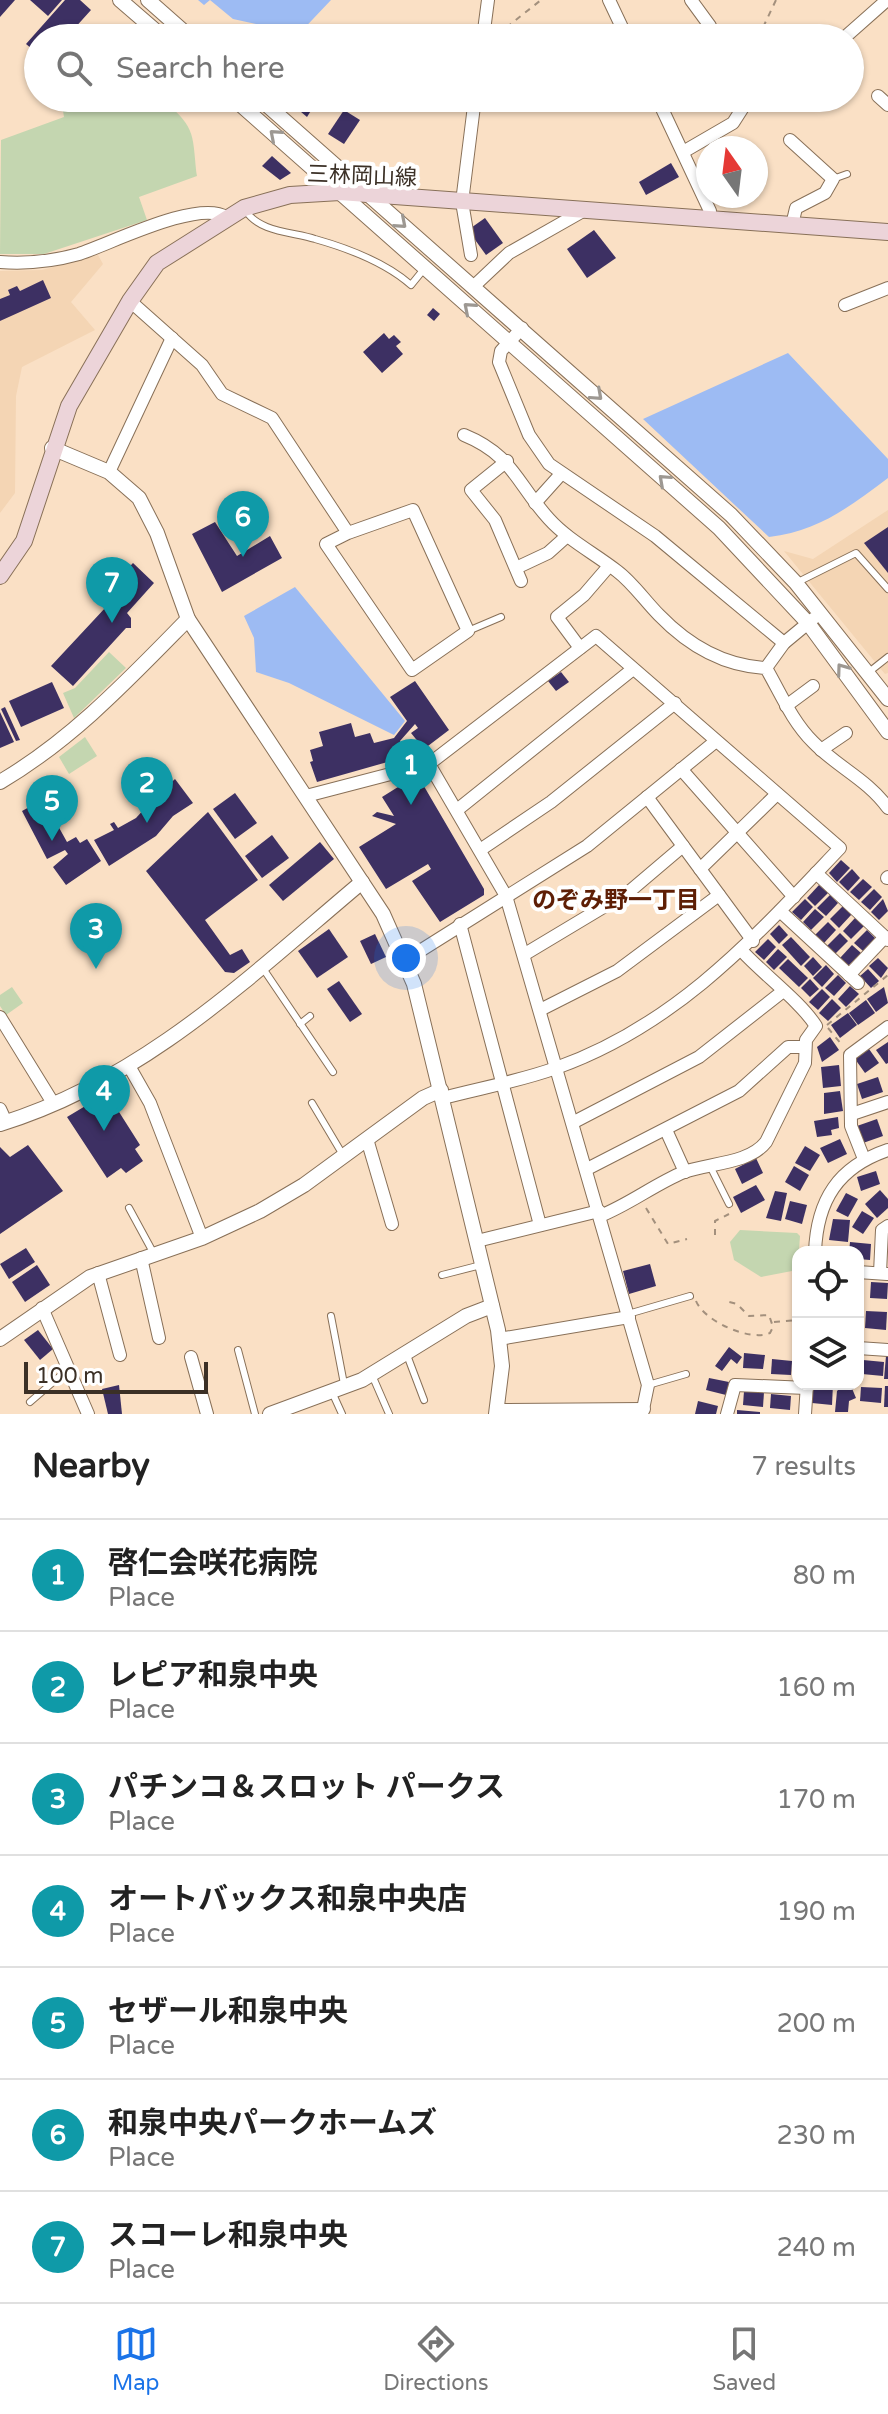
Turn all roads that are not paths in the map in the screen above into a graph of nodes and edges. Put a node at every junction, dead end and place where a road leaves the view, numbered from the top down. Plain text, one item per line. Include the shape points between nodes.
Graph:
1 (120, 0) edge
2 (148, 0) edge
3 (488, 0) edge
4 (691, 0) edge
5 (887, 0) edge
6 (612, 1) edge
7 (148, 24) edge
8 (175, 24) edge
9 (485, 24) edge
10 (621, 24) edge
11 (709, 24) edge
12 (860, 24) edge
13 (249, 112) edge
14 (275, 112) edge
15 (473, 112) edge
16 (664, 112) edge
17 (740, 112) edge
18 (790, 140) dead end
19 (683, 152) junction
20 (847, 174) dead end
21 (833, 179) junction
22 (340, 192) junction
23 (366, 193) junction
24 (462, 202) junction
25 (244, 208) junction
26 (583, 211) junction
27 (226, 217) junction
28 (709, 220) junction
29 (792, 225) junction
30 (888, 232) edge
31 (471, 255) dead end
32 (0, 262) edge
33 (424, 269) junction
34 (473, 287) junction
35 (888, 288) edge
36 (130, 301) junction
37 (845, 305) dead end
38 (522, 328) junction
39 (172, 338) junction
40 (509, 342) junction
41 (464, 435) dead end
42 (52, 448) junction
43 (507, 461) junction
44 (109, 472) junction
45 (561, 474) junction
46 (535, 503) junction
47 (348, 533) junction
48 (567, 536) junction
49 (609, 566) junction
50 (516, 568) junction
51 (0, 576) edge
52 (521, 581) dead end
53 (796, 583) junction
54 (888, 589) edge
55 (820, 613) junction
56 (501, 617) dead end
57 (188, 619) junction
58 (808, 623) junction
59 (468, 631) junction
60 (784, 643) junction
61 (580, 648) junction
62 (888, 657) edge
63 (766, 668) junction
64 (633, 669) junction
65 (869, 672) junction
66 (813, 686) dead end
67 (886, 694) edge
68 (675, 703) junction
69 (786, 706) junction
70 (888, 732) edge
71 (846, 733) dead end
72 (716, 741) junction
73 (821, 750) junction
74 (429, 764) junction
75 (681, 769) junction
76 (0, 782) edge
77 (777, 794) junction
78 (306, 796) junction
79 (647, 797) junction
80 (888, 808) edge
81 (457, 810) junction
82 (737, 833) junction
83 (850, 837) dead end
84 (683, 846) junction
85 (840, 848) junction
86 (480, 850) junction
87 (700, 869) junction
88 (816, 873) junction
89 (362, 882) junction
90 (719, 895) junction
91 (506, 896) junction
92 (794, 897) junction
93 (780, 911) junction
94 (460, 924) junction
95 (886, 939) edge
96 (753, 941) junction
97 (742, 951) junction
98 (525, 954) junction
99 (404, 961) junction
100 (262, 967) junction
101 (782, 992) junction
102 (542, 1009) junction
103 (310, 1016) dead end
104 (0, 1017) edge
105 (300, 1024) junction
106 (888, 1027) edge
107 (805, 1047) junction
108 (324, 1058) junction
109 (314, 1065) dead end
110 (129, 1066) junction
111 (558, 1067) junction
112 (333, 1072) dead end
113 (504, 1083) junction
114 (442, 1094) junction
115 (888, 1102) edge
116 (53, 1103) junction
117 (312, 1103) dead end
118 (852, 1114) junction
119 (2, 1118) edge
120 (574, 1122) junction
121 (666, 1130) junction
122 (367, 1139) junction
123 (888, 1150) edge
124 (344, 1156) junction
125 (864, 1159) junction
126 (710, 1166) junction
127 (587, 1169) junction
128 (685, 1172) junction
129 (729, 1204) road end
130 (129, 1208) dead end
131 (600, 1213) junction
132 (392, 1224) dead end
133 (540, 1225) junction
134 (888, 1226) edge
135 (202, 1238) junction
136 (477, 1241) junction
137 (816, 1246) edge
138 (148, 1256) junction
139 (483, 1265) junction
140 (864, 1272) edge
141 (98, 1273) junction
142 (884, 1273) edge
143 (442, 1275) dead end
144 (690, 1296) road end
145 (492, 1306) junction
146 (42, 1308) junction
147 (331, 1316) dead end
148 (628, 1316) junction
149 (159, 1338) dead end
150 (0, 1339) edge
151 (499, 1339) junction
152 (864, 1348) edge
153 (238, 1350) dead end
154 (888, 1350) edge
155 (120, 1355) dead end
156 (407, 1355) junction
157 (191, 1357) dead end
158 (69, 1369) junction
159 (686, 1374) dead end
160 (372, 1375) junction
161 (648, 1385) junction
162 (792, 1386) edge
163 (338, 1390) junction
164 (807, 1390) edge
165 (424, 1400) dead end
166 (30, 1402) dead end
167 (497, 1412) edge
168 (643, 1412) edge
169 (88, 1414) edge
170 (207, 1414) edge
171 (255, 1414) edge
172 (270, 1414) edge
173 (342, 1414) edge
174 (389, 1414) edge
175 (727, 1414) edge
176 (805, 1414) edge

1 - 7 street
2 - 8 street
3 - 9 street
4 - 11 street
5 - 12 street
6 - 10 street
22 -> 13 street
14 - 23 street
15 - 24 street
16 - 19 street
17 - 19 street via 733,123
18 - 21 street via 797,154
19 - 28 street via 710,211
20 - 21 lane
21 - 29 street via 825,193 796,208
22 - 23 main road, 三林岡山線
22 - 25 main road, 三林岡山線 via 290,195
22 - 33 street
23 - 24 main road, 三林岡山線
23 -> 34 street
24 - 26 main road, 三林岡山線
24 - 31 street
25 - 27 main road, 三林岡山線
25 - 33 lane via 266,226 339,248 411,285
26 - 28 main road, 三林岡山線
26 - 34 street via 509,253
27 - 32 street via 211,212 152,226 77,255
27 - 36 main road, 三林岡山線 via 157,263
28 - 29 main road, 三林岡山線
29 - 30 main road, 三林岡山線
40 -> 33 street
34 - 38 street
35 - 37 street
36 - 39 street
36 - 42 main road, 三林岡山線 via 69,406
38 - 40 street
38 -> 53 street via 731,515
39 - 44 street
39 - 47 street via 229,399 272,418
40 - 45 street via 499,355 505,376 535,447
58 -> 40 street via 719,528
41 - 43 street via 488,444
42 - 44 street
42 - 51 main road, 三林岡山線 via 24,541
43 - 46 street
43 - 50 street via 471,490 495,520
44 - 57 street via 150,515
45 - 46 street
45 - 60 street via 655,536
46 - 48 street
47 - 59 street via 413,510
47 - 59 street via 326,544 412,670
48 - 49 street
48 - 50 street via 548,553
49 - 61 street via 557,617
49 - 63 street via 689,641 727,662
50 - 52 street
53 - 54 lane via 856,553
53 - 55 street
55 - 58 street
55 - 65 street
56 - 59 lane
57 - 76 street via 91,717
57 - 78 street
58 - 60 street
70 -> 58 street
60 - 63 street
61 - 64 street via 596,636
61 - 74 street
62 - 65 lane
63 - 69 street
64 - 68 street
64 - 81 street
65 - 67 street
66 - 69 street
68 - 72 street
68 - 86 street via 551,802
69 - 73 street
71 - 73 street
72 - 75 street
72 - 77 street
73 - 80 street via 866,783
74 - 78 street
74 - 81 street
75 - 79 street
75 - 82 street
77 - 82 street
77 - 85 street
78 - 89 street
79 - 84 street
79 - 91 street via 587,846
81 - 86 street
82 - 87 street
82 - 92 street
83 - 85 street
84 - 87 street
84 - 98 street via 630,891
85 - 88 street
86 - 91 street
87 - 90 street
88 - 92 street
88 - 95 street
89 - 99 street
89 - 100 street
90 - 96 street
90 - 102 street via 617,971
91 - 94 street
91 - 98 street
92 - 93 street
93 - 95 street via 853,979
93 - 96 street
94 - 99 street
94 - 113 street
96 - 97 street
97 - 101 street
97 - 111 street via 660,1015
98 - 102 street
99 - 114 street
100 - 105 lane
100 - 110 street via 193,1025
101 - 107 street via 821,1026
101 - 120 street via 699,1057
102 - 111 street
103 - 105 lane
104 - 116 street
105 - 108 lane
106 - 118 street via 850,1055
107 - 121 street via 788,1047 739,1091
107 - 126 street via 805,1063 762,1148
108 - 109 lane
108 - 112 lane
110 - 116 street
110 - 135 street via 150,1103
111 - 113 street
111 - 120 street
113 - 114 street
113 - 133 street
114 - 122 street via 423,1098
114 - 136 street
115 - 118 street
116 - 119 street
117 - 124 lane
118 - 125 street
120 - 127 street
121 - 127 street
121 - 128 street
122 - 124 street
122 - 132 street via 390,1195
123 - 125 street
124 - 135 street via 284,1197
125 - 137 street via 844,1173 824,1200
126 - 128 street
126 - 129 lane
127 - 131 street
128 - 131 street
130 - 138 lane
131 - 133 street
131 - 148 street
133 - 136 street
134 - 142 street via 882,1230
135 - 138 street
136 - 139 street
138 - 141 street
138 - 149 street via 160,1314
139 - 143 lane
139 - 145 street
140 - 142 street
141 - 146 street
141 - 155 street
144 - 148 lane
145 - 151 street
145 - 156 street via 466,1316
146 - 150 street
146 - 158 street
147 - 163 lane
148 - 151 street
148 - 161 street
151 - 167 street
152 - 154 street
153 - 171 lane
156 - 160 street
156 - 165 lane
157 - 170 street via 204,1380
158 - 166 lane
158 - 169 street
159 - 161 lane
160 - 163 street
160 - 174 lane
161 - 168 street
162 - 175 street via 735,1385
163 - 172 street
163 - 173 lane
164 - 176 street
167 - 168 street

